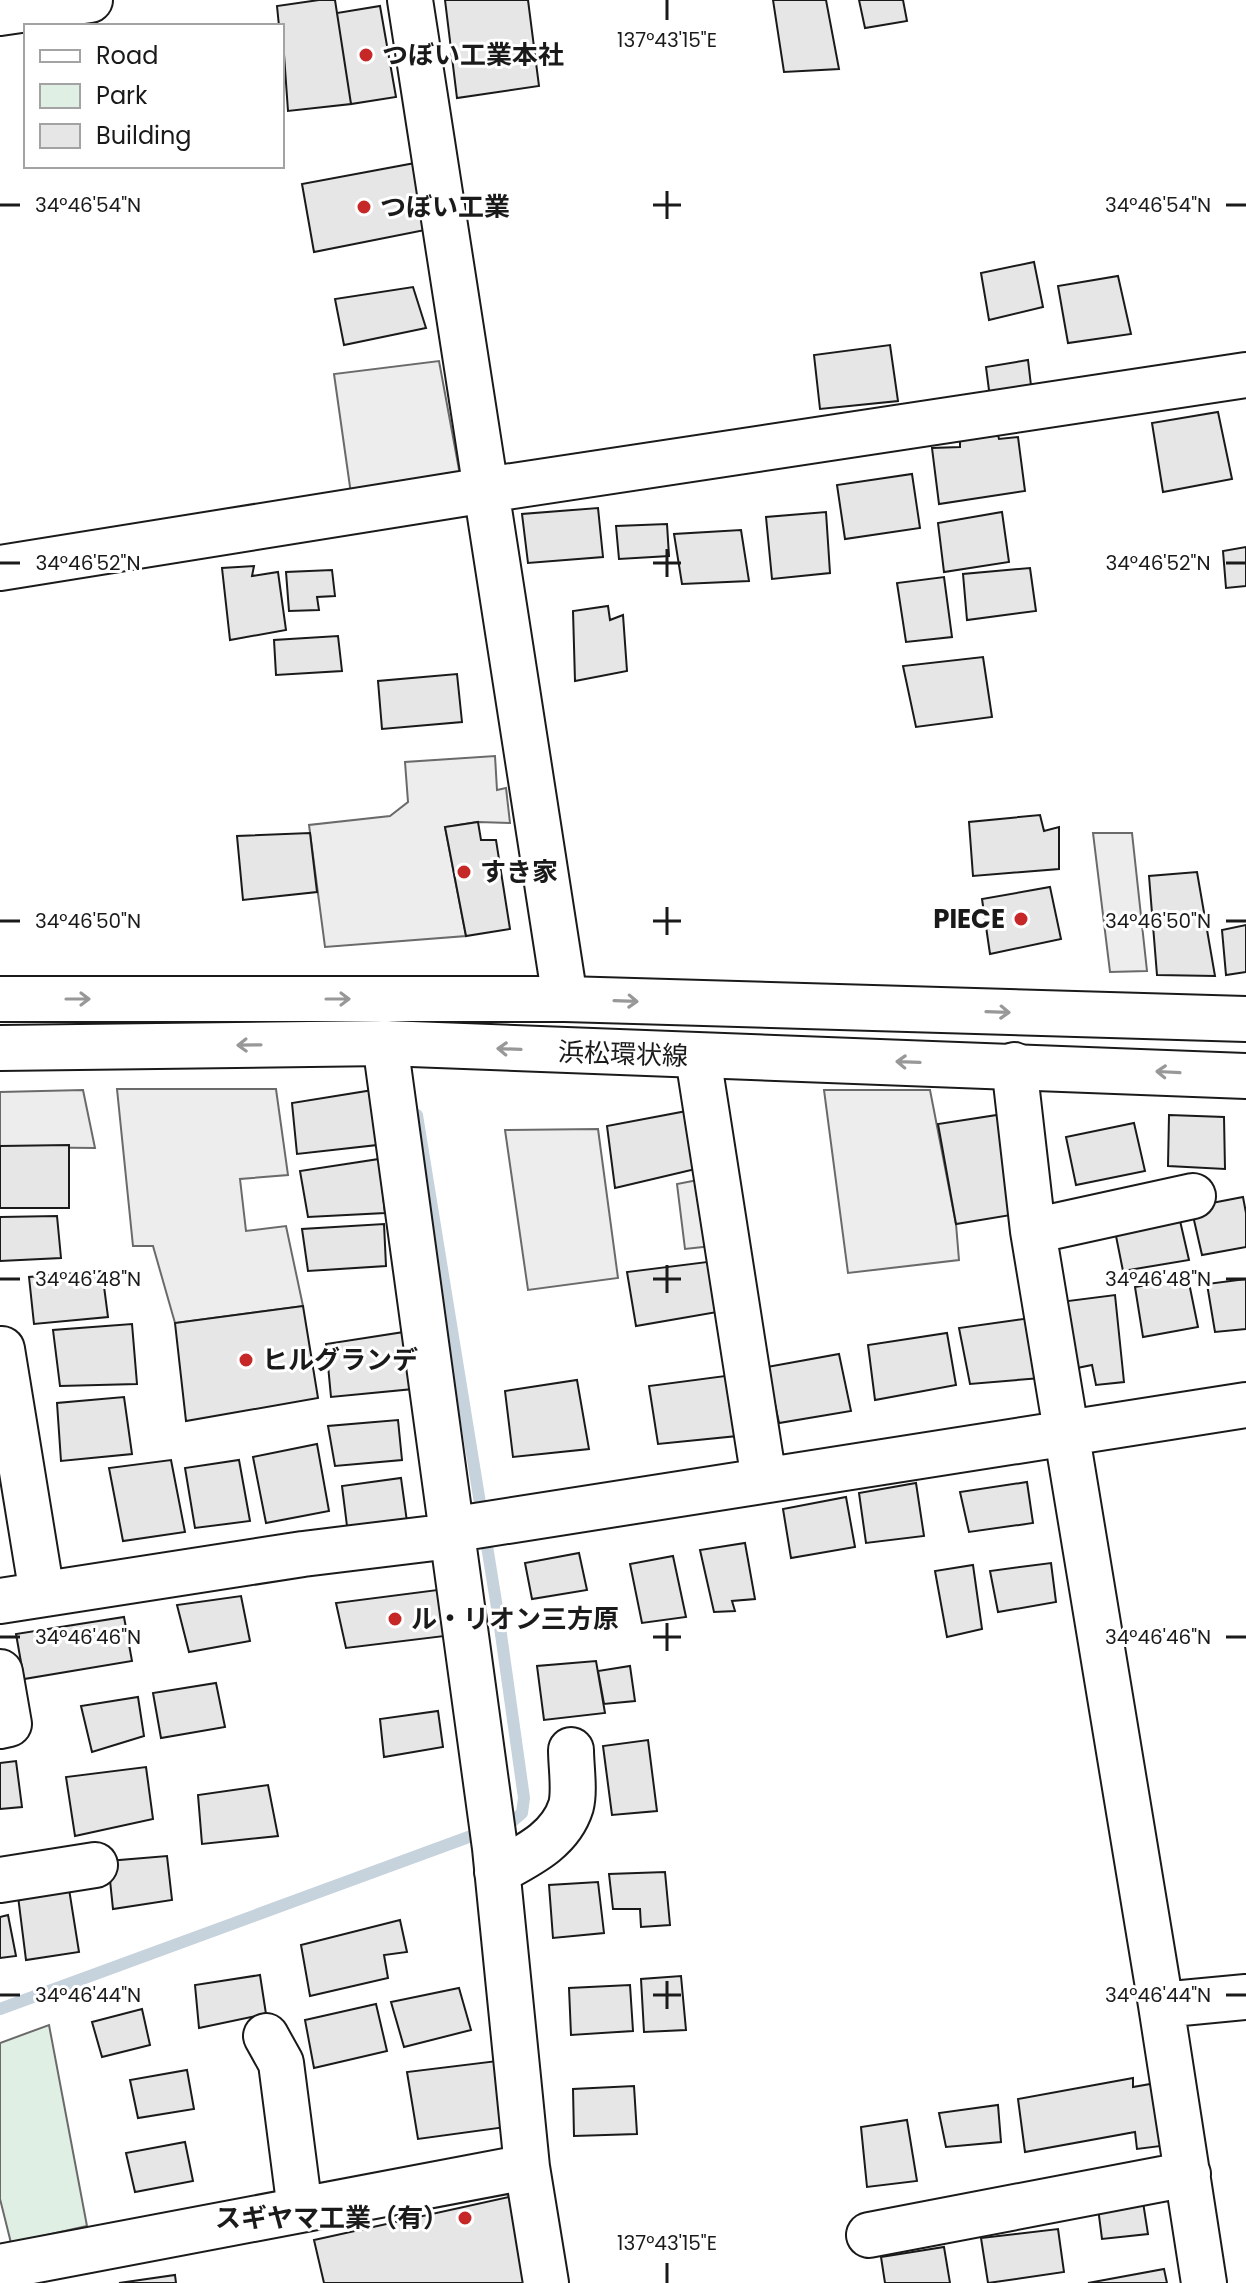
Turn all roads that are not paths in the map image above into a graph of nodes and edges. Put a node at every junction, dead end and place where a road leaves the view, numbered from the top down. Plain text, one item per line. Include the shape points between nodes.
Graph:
1 (90, 0) edge
2 (410, 0) edge
3 (0, 13) edge
4 (1246, 375) edge
5 (486, 490) junction
6 (0, 568) edge
7 (0, 999) edge
8 (565, 999) junction
9 (1246, 1019) edge
10 (385, 1043) junction
11 (0, 1048) edge
12 (698, 1057) junction
13 (1014, 1065) junction
14 (1246, 1076) edge
15 (1193, 1196) dead end
16 (1033, 1231) junction
17 (2, 1349) dead end
18 (1246, 1405) edge
19 (1066, 1433) junction
20 (764, 1480) junction
21 (467, 1529) junction
22 (21, 1598) edge
23 (0, 1672) edge
24 (0, 1726) edge
25 (571, 1750) dead end
26 (494, 1845) junction
27 (95, 1865) dead end
28 (0, 1880) edge
29 (1246, 1997) edge
30 (1161, 2005) junction
31 (266, 2036) dead end
32 (527, 2167) junction
33 (1188, 2174) junction
34 (300, 2210) junction
35 (869, 2235) dead end
36 (0, 2267) edge
37 (546, 2283) edge
38 (1204, 2283) edge

1 - 3 main road
2 - 5 main road
4 - 5 main road
5 - 6 main road
5 - 8 main road
7 -> 8 main road, 浜松環状線
8 -> 9 main road, 浜松環状線
10 -> 11 main road, 浜松環状線
12 -> 10 main road, 浜松環状線
10 - 21 main road
13 -> 12 main road, 浜松環状線
12 - 20 main road
14 -> 13 main road, 浜松環状線
13 - 16 main road
15 - 16 main road
16 - 19 main road
17 - 22 main road
18 - 19 main road
19 - 20 main road
19 - 30 main road
20 - 21 main road
21 - 22 main road
21 - 26 main road
23 - 24 main road via 9,1724
25 - 26 main road via 571,1805 559,1829 538,1849
26 - 32 main road
27 - 28 main road
29 - 30 main road
30 - 33 main road
31 - 34 main road via 281,2063
32 - 34 main road
32 - 37 main road
33 - 35 main road
33 - 38 main road
34 - 36 main road

